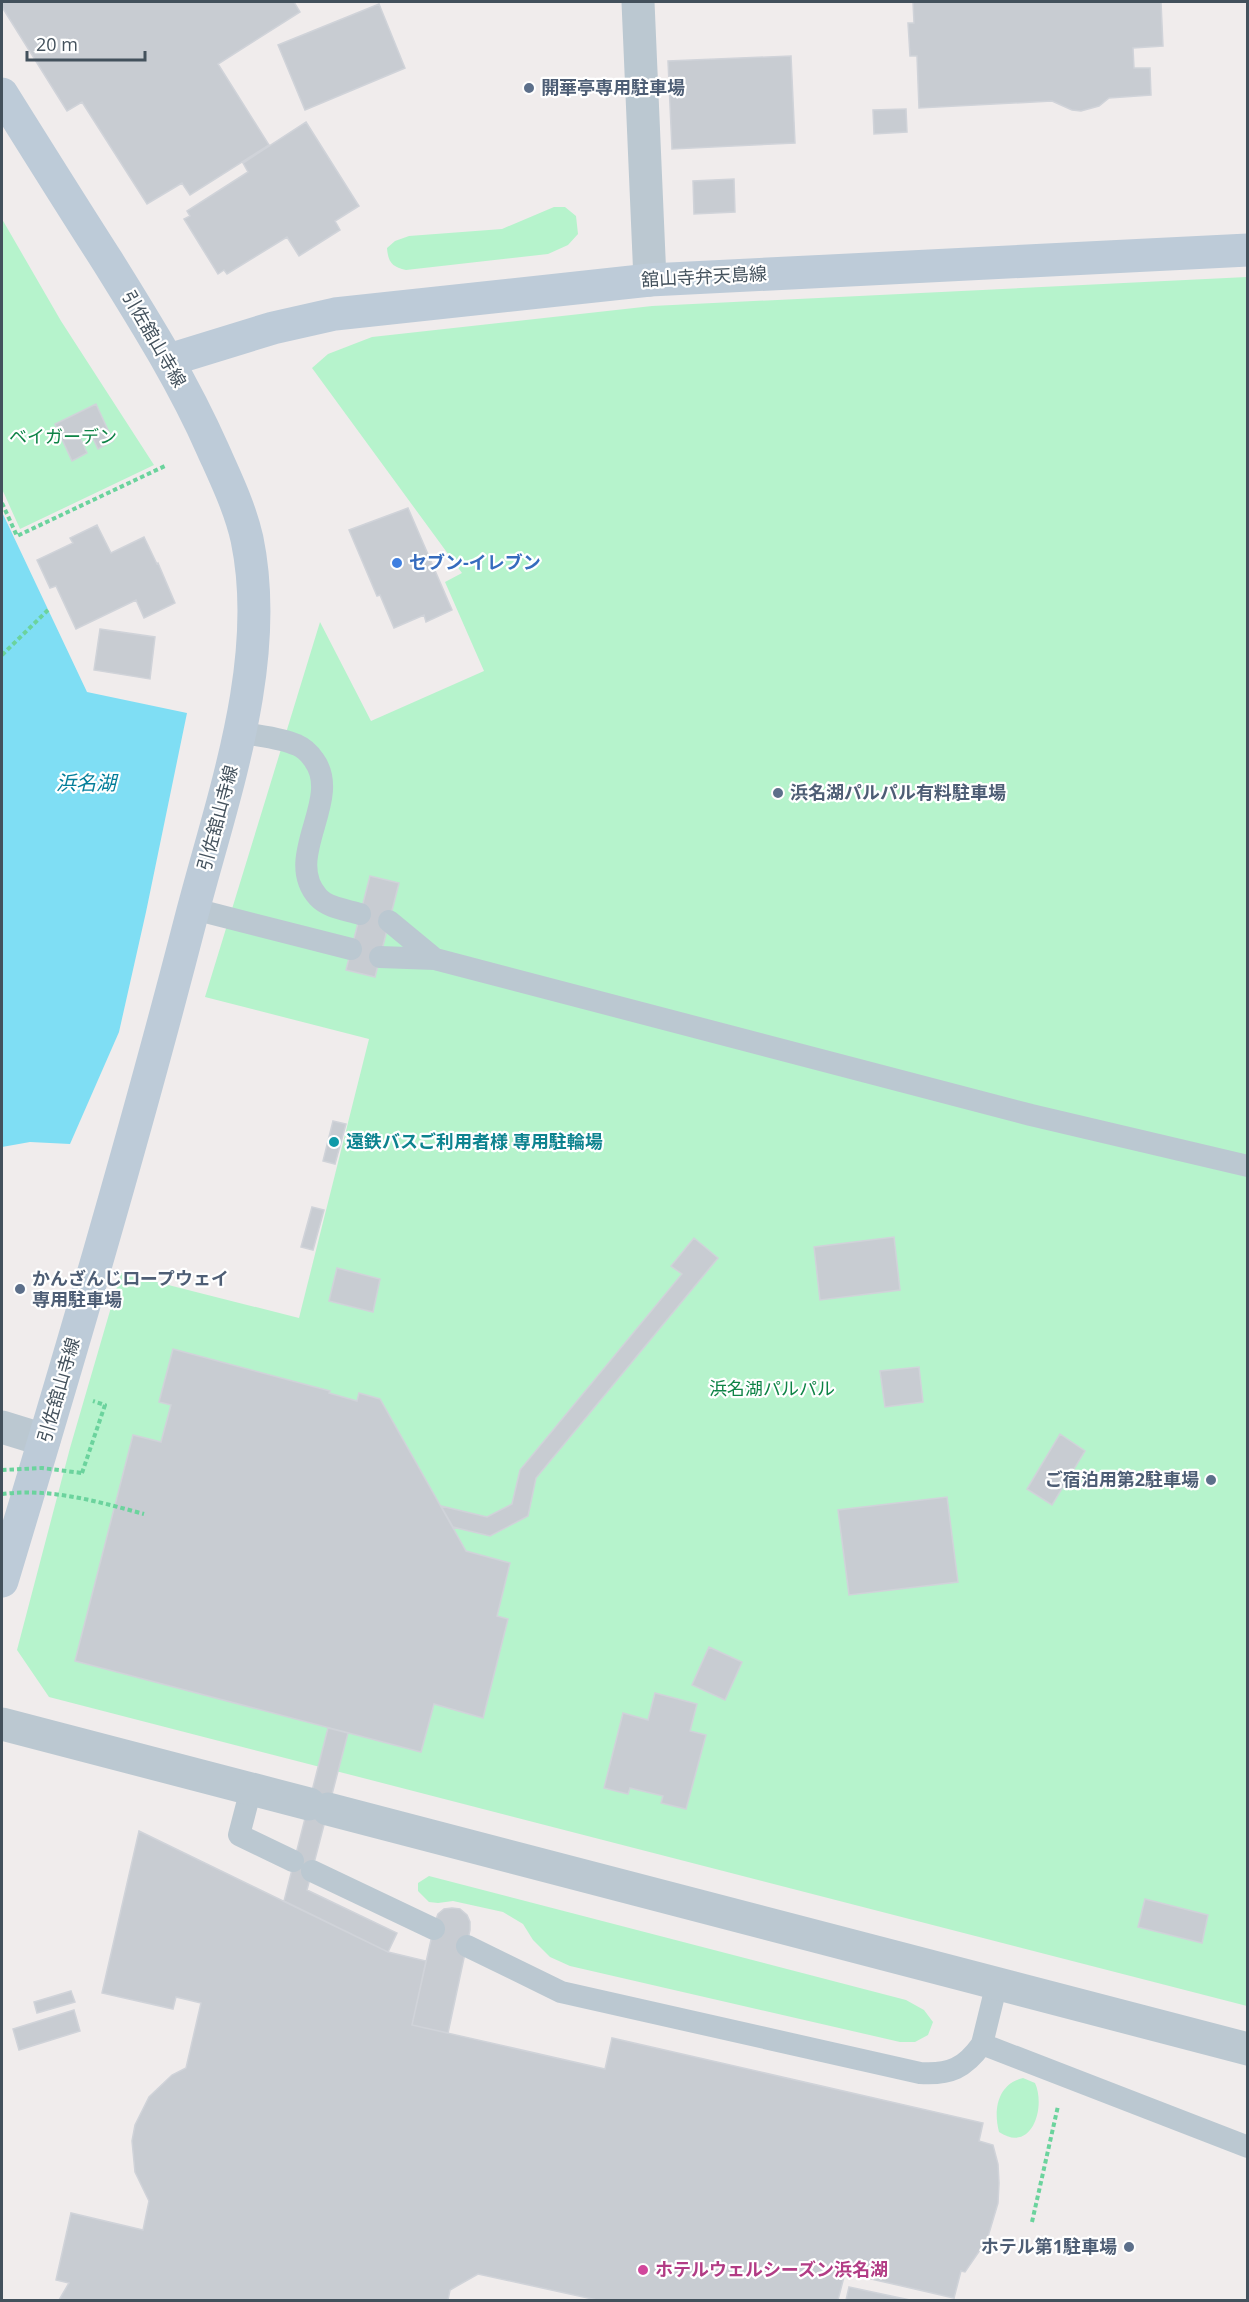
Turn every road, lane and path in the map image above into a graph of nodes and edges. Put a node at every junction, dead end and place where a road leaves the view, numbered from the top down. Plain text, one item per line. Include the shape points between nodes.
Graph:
1 (638, 2) edge
2 (2, 94) edge
3 (1248, 250) edge
4 (650, 280) junction
5 (169, 360) junction
6 (167, 465) dead end
7 (2, 503) edge
8 (48, 610) dead end
9 (2, 655) edge
10 (238, 732) junction
11 (194, 909) junction
12 (360, 914) dead end
13 (389, 921) dead end
14 (351, 949) dead end
15 (380, 957) dead end
16 (435, 959) junction
17 (1248, 1166) edge
18 (89, 1400) dead end
19 (2, 1428) edge
20 (45, 1440) junction
21 (2, 1470) edge
22 (2, 1494) edge
23 (144, 1514) dead end
24 (2, 1581) edge
25 (2, 1724) edge
26 (251, 1789) junction
27 (434, 1929) dead end
28 (467, 1946) dead end
29 (997, 1983) junction
30 (982, 2044) junction
31 (1248, 2049) edge
32 (1065, 2077) junction
33 (1248, 2147) edge
34 (1032, 2222) dead end

1 - 4 street
2 - 5 main road, 引佐舘山寺線
3 - 4 main road, 舘山寺弁天島線
4 - 5 main road, 舘山寺弁天島線 via 335,314 273,328
5 - 10 main road, 引佐舘山寺線 via 235,500 253,572 255,625 249,683
6 - 7 path via 17,536
8 - 9 path
10 - 11 main road, 引佐舘山寺線
10 - 12 lane via 298,745 317,764 323,789 306,873 318,897 328,905
11 - 14 lane
11 - 20 main road, 引佐舘山寺線
13 - 16 lane
15 - 16 lane
16 - 17 lane via 1031,1115
18 - 21 path, bridge via 105,1405 82,1473 42,1468
19 - 20 street
20 - 24 main road, 引佐舘山寺線
22 - 23 path, bridge via 63,1494
25 - 26 street
26 - 27 lane via 239,1835
26 - 29 street
28 - 30 lane via 561,1992 920,2073 956,2069 971,2059
29 - 30 lane
29 - 31 street
30 - 32 lane
32 - 33 lane
32 - 34 path

